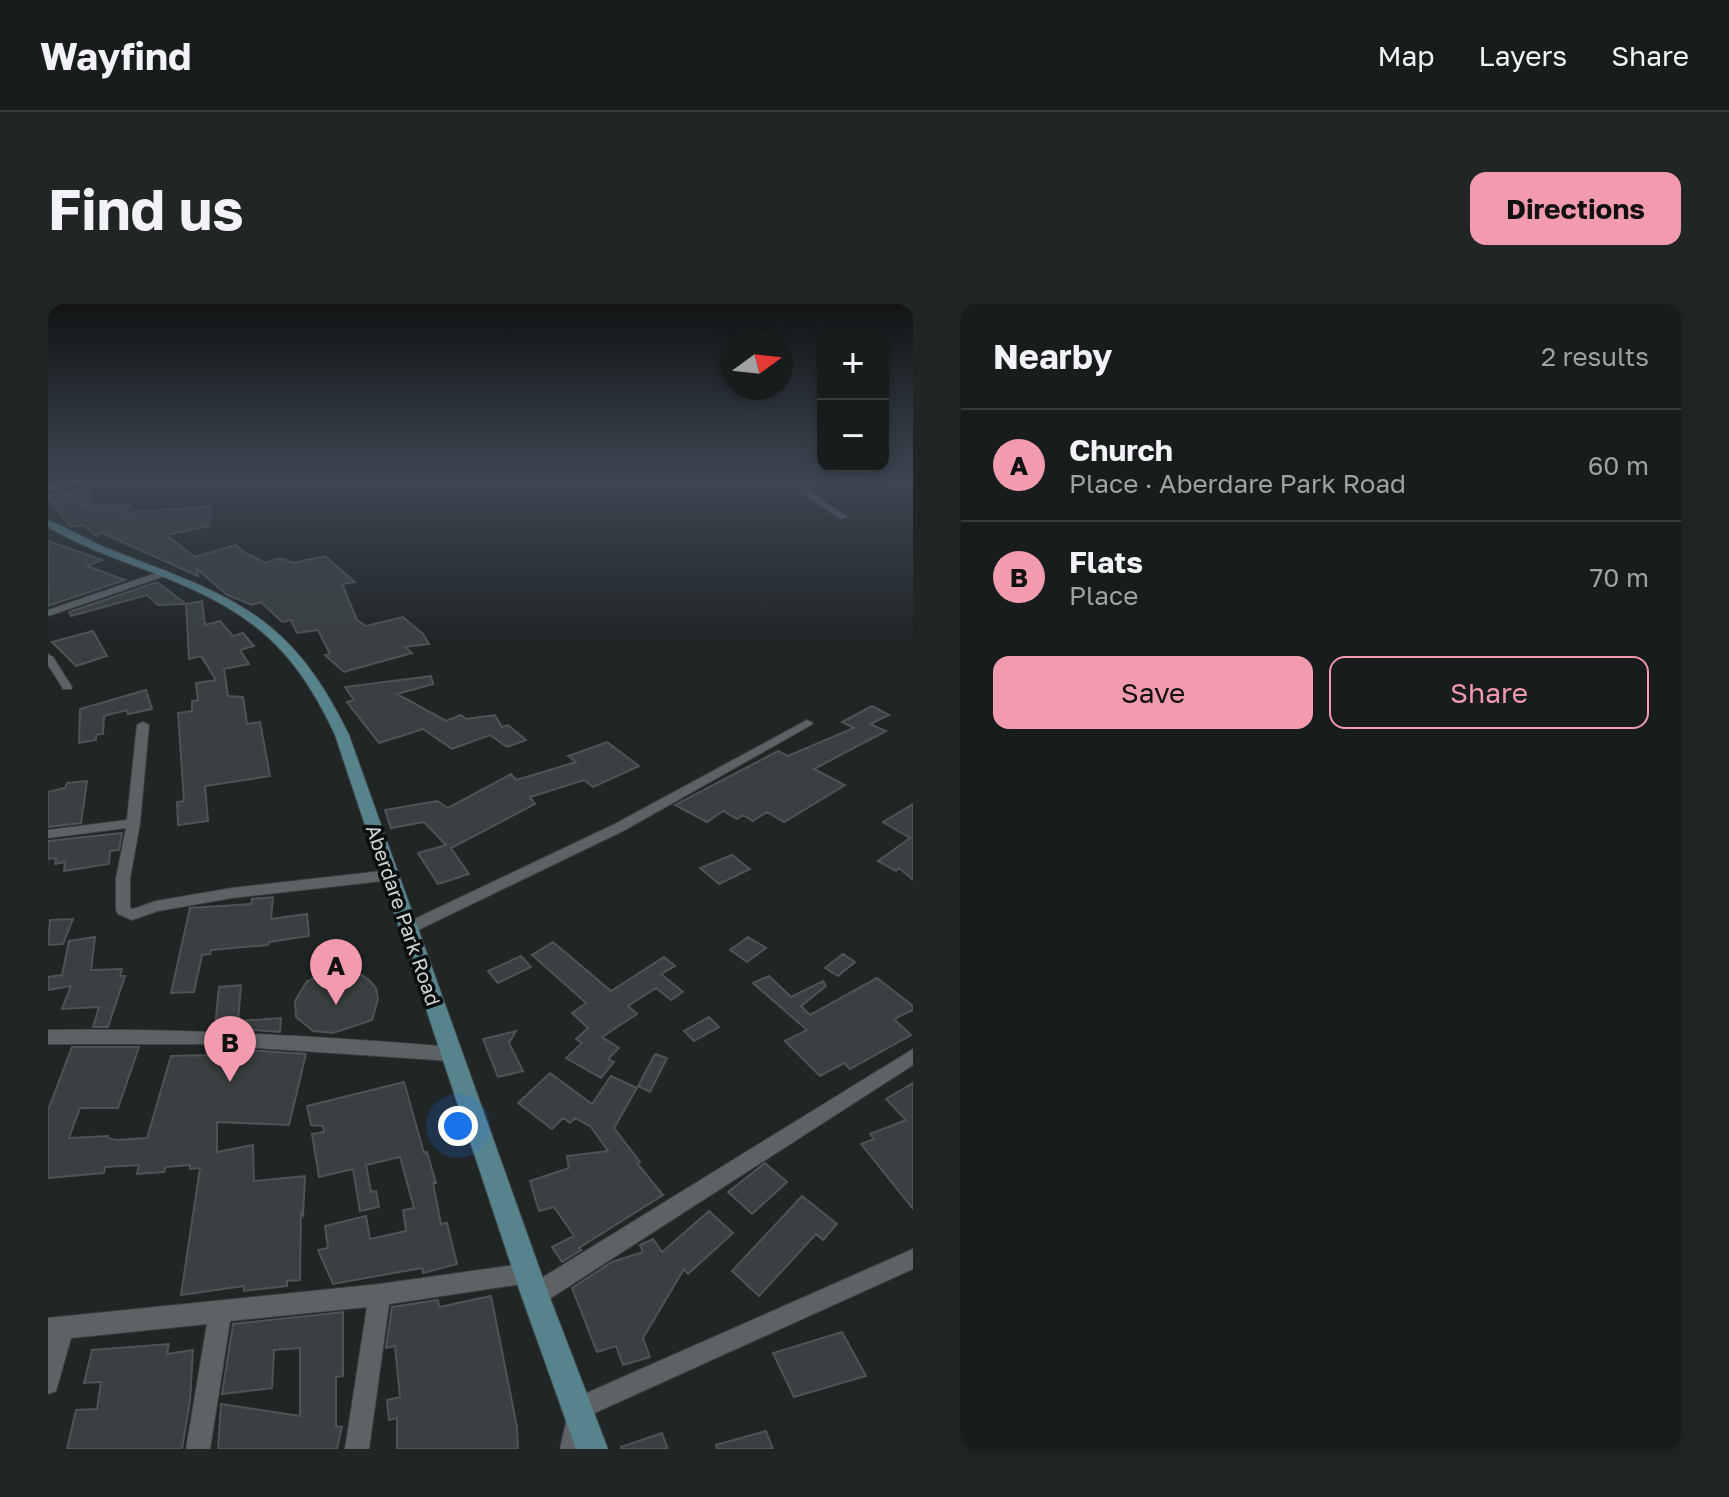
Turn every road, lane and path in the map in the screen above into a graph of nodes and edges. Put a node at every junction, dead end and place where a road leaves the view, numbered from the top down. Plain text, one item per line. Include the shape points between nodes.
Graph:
1 (69, 534) edge
2 (165, 573) junction
3 (48, 613) edge
4 (48, 657) edge
5 (67, 687) dead end
6 (807, 723) dead end
7 (143, 725) dead end
8 (133, 823) junction
9 (48, 834) edge
10 (391, 875) junction
11 (409, 928) junction
12 (48, 1037) edge
13 (452, 1054) junction
14 (913, 1056) edge
15 (913, 1259) edge
16 (529, 1273) junction
17 (380, 1295) junction
18 (535, 1295) junction
19 (220, 1313) junction
20 (56, 1328) edge
21 (48, 1383) edge
22 (579, 1408) junction
23 (198, 1449) edge
24 (357, 1449) edge
25 (572, 1449) edge
26 (592, 1449) edge

1 - 2 street, Aberdare Park Road
2 - 3 street
2 - 10 street, Aberdare Park Road via 253,618 311,674 342,735
4 - 5 street
6 - 11 street via 620,827
7 - 8 street
8 - 9 street
8 - 10 street via 122,896 123,910 132,915 232,893
10 - 11 street, Aberdare Park Road
11 - 13 street, Aberdare Park Road
12 - 13 street via 285,1040
13 - 16 street, Aberdare Park Road
14 - 18 street
15 - 22 street
16 - 17 street
16 - 18 street, Aberdare Park Road
17 - 19 street
17 - 24 street
18 - 22 street, Aberdare Park Road
19 - 20 street
19 - 23 street
20 - 21 street
22 - 25 street
22 - 26 street, Aberdare Park Road

